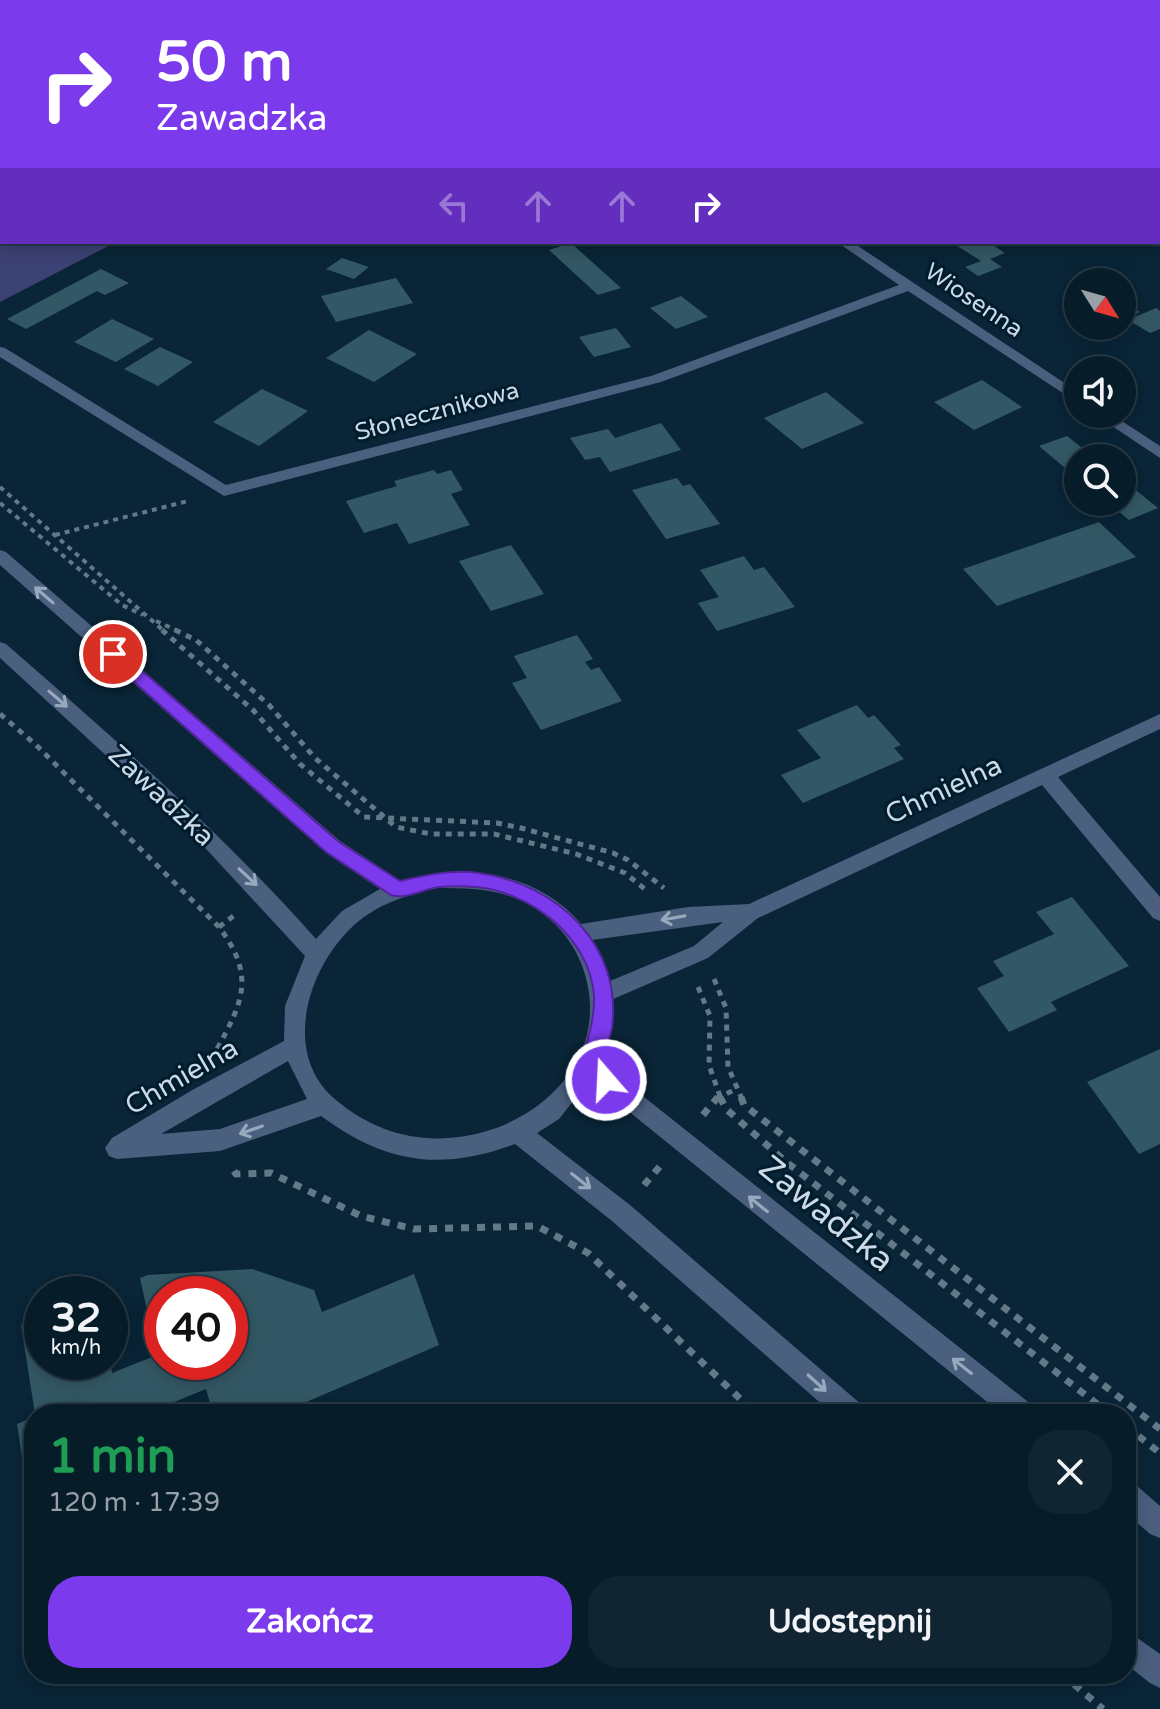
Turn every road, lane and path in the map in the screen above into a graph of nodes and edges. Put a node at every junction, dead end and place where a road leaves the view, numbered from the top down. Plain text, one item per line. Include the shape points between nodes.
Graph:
1 (846, 244) edge
2 (910, 286) junction
3 (0, 351) edge
4 (1064, 390) edge
5 (1122, 428) edge
6 (1160, 453) edge
7 (224, 491) junction
8 (54, 536) dead end
9 (0, 556) edge
10 (0, 648) edge
11 (1160, 721) edge
12 (1045, 775) junction
13 (364, 817) dead end
14 (327, 842) junction
15 (397, 889) junction
16 (264, 892) junction
17 (751, 912) junction
18 (1160, 912) edge
19 (219, 927) dead end
20 (578, 933) junction
21 (315, 953) junction
22 (603, 994) junction
23 (296, 1046) junction
24 (589, 1066) junction
25 (325, 1104) junction
26 (519, 1133) junction
27 (841, 1404) edge
28 (1011, 1404) edge
29 (1136, 1434) edge
30 (1160, 1453) edge
31 (1136, 1504) edge
32 (1160, 1524) edge
33 (1136, 1653) edge
34 (1160, 1673) edge
35 (1074, 1684) edge
36 (1103, 1709) edge

1 - 2 street, Wiosenna
2 - 4 street, Wiosenna
2 - 7 street, Słonecznikowa via 656,379
3 - 7 street
5 - 6 street
7 - 8 path
14 -> 9 street
10 -> 16 street, Zawadzka
11 - 12 street, Chmielna
12 - 17 street, Chmielna
12 - 18 street
13 - 14 path
14 - 15 street
15 - 20 street via 437,880 478,880 516,889 551,907
15 - 21 street via 351,915
16 - 19 path
16 - 21 street, Zawadzka
17 -> 20 street, Chmielna
17 - 22 street, Chmielna via 701,952
20 - 22 street via 594,961
21 - 23 street via 294,1014
22 - 24 street via 602,1030
23 - 25 street via 306,1077
25 -> 23 street, Chmielna via 220,1140 117,1148
24 - 26 street via 560,1104
28 -> 24 street, Zawadzka
25 - 26 street via 363,1134 413,1150 467,1150
26 -> 27 street via 621,1213
29 - 30 path
31 - 32 street
33 - 34 street
35 - 36 path

